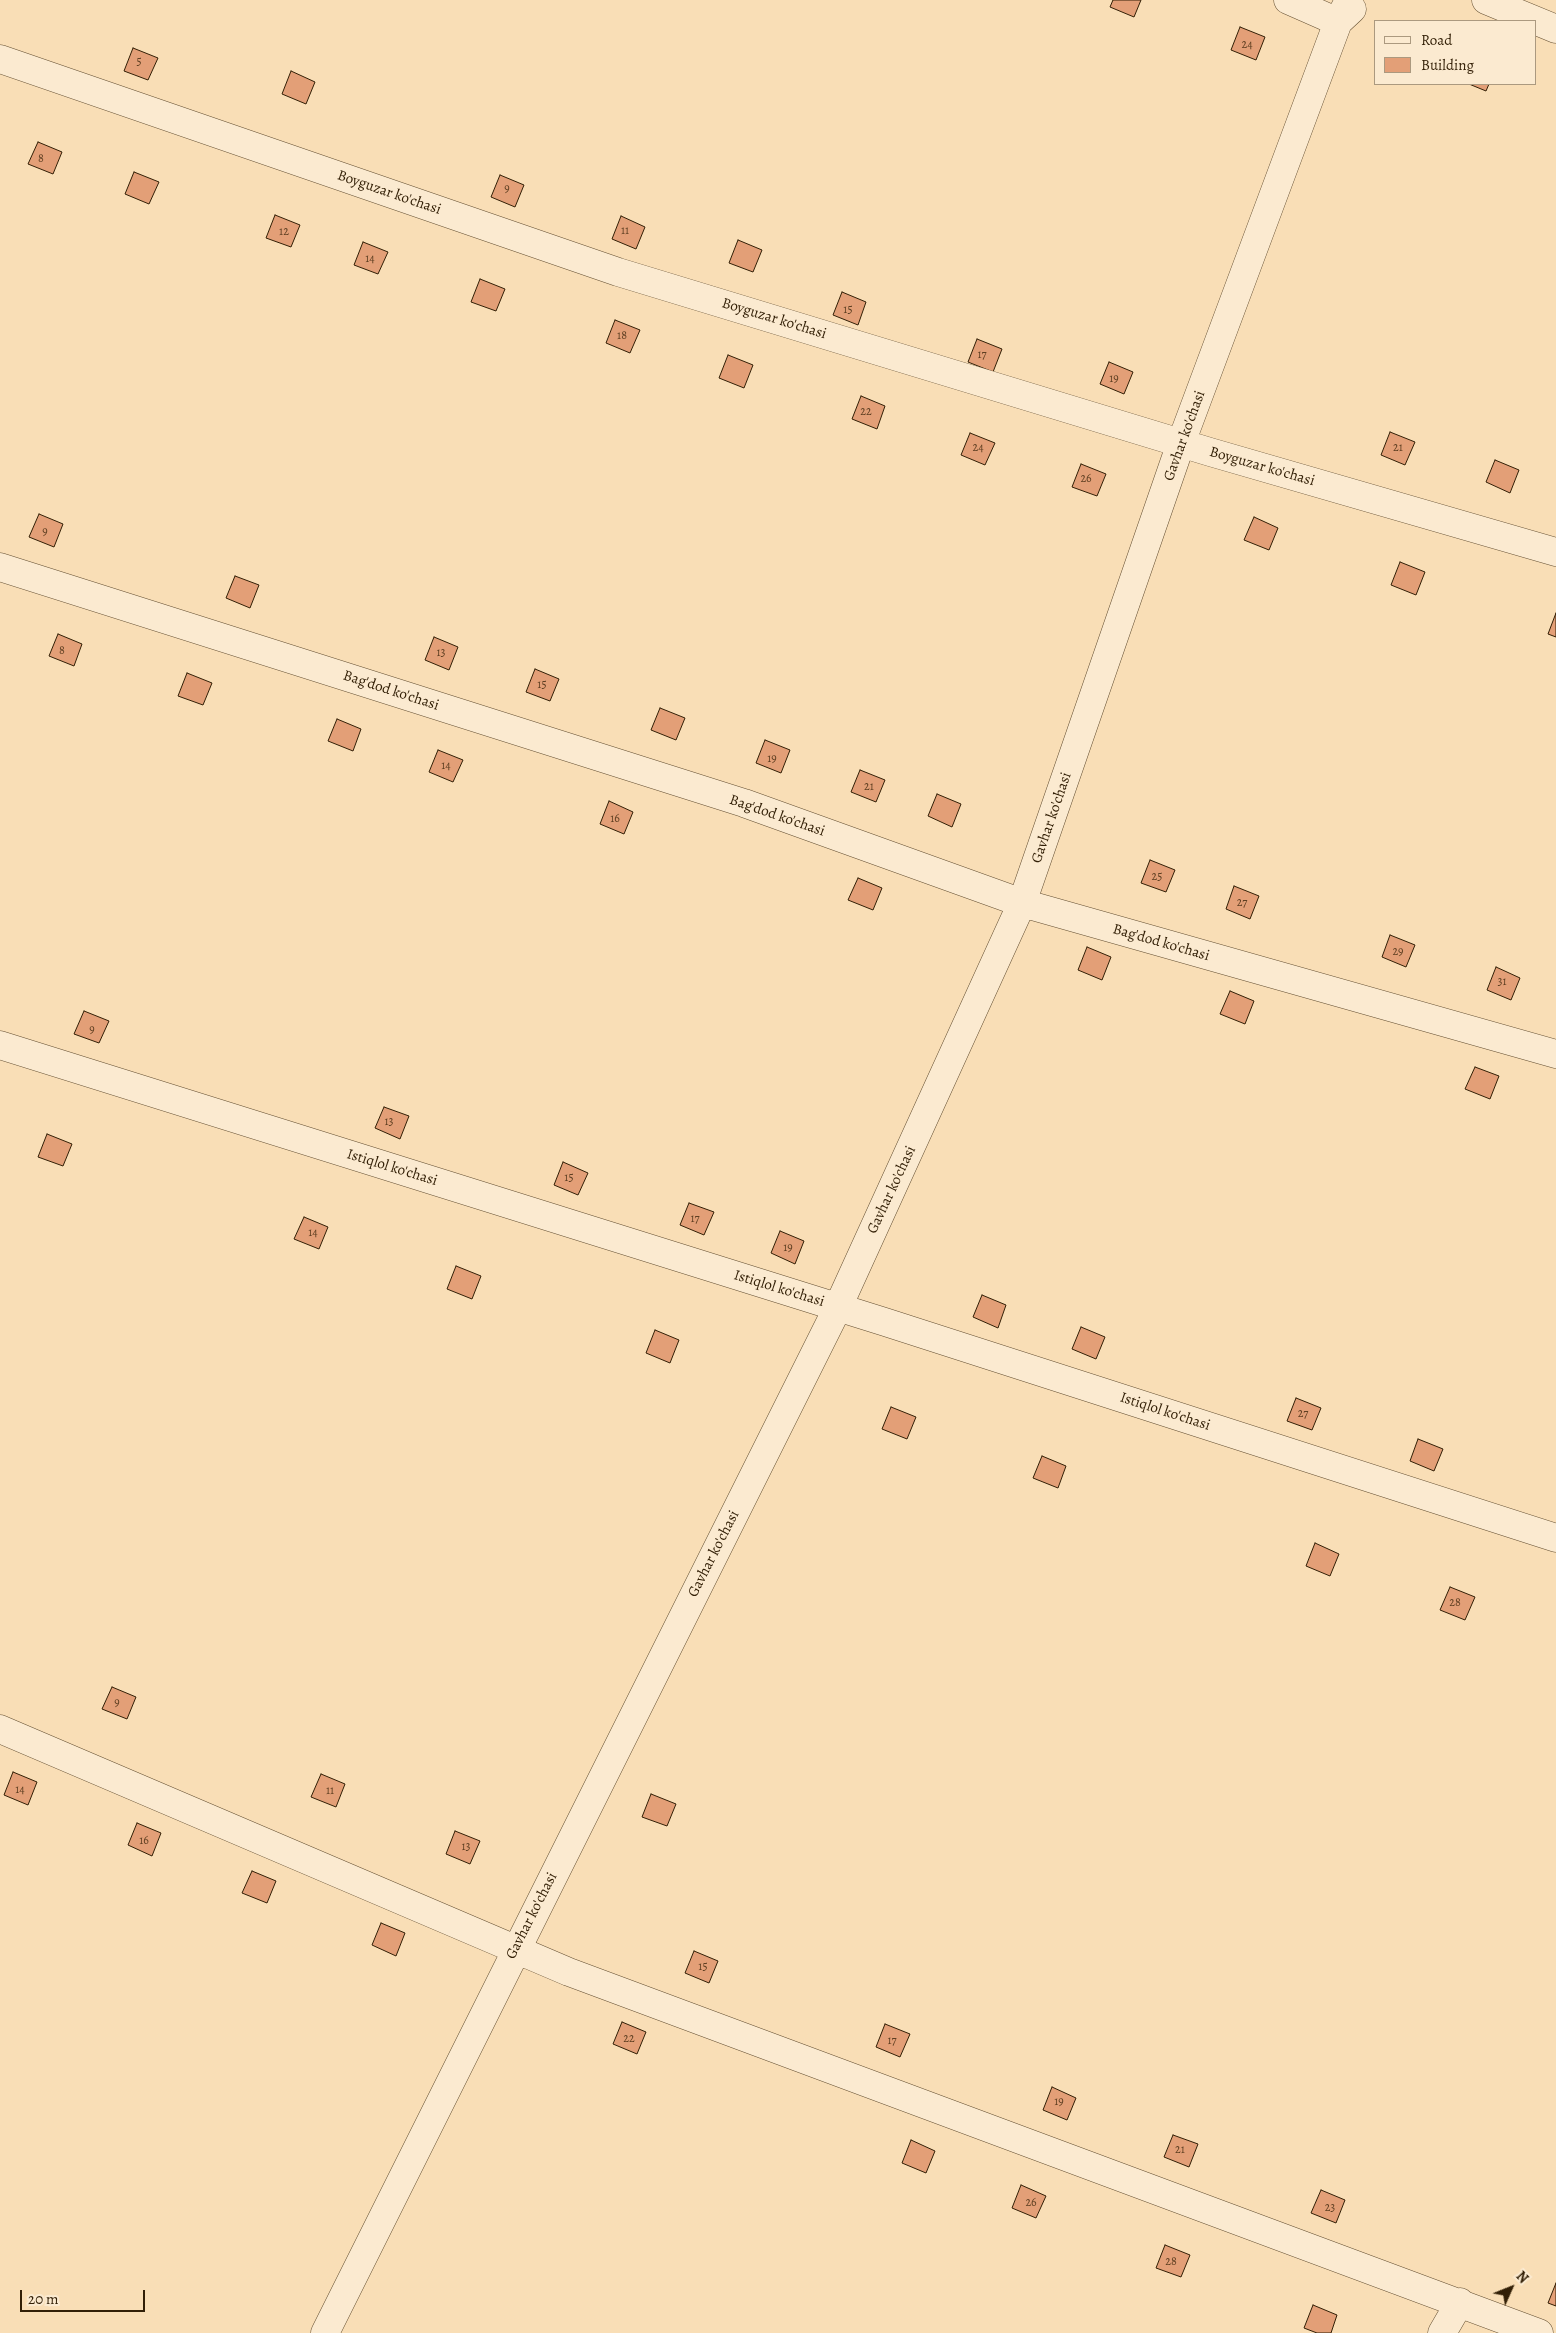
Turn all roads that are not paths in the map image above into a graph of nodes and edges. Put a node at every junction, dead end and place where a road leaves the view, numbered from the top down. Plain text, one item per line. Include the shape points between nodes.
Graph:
1 (1288, 0) edge
2 (1362, 0) edge
3 (1486, 0) edge
4 (1343, 11) edge
5 (1534, 20) edge
6 (1536, 21) edge
7 (1556, 29) edge
8 (0, 59) edge
9 (1182, 444) junction
10 (1556, 552) edge
11 (0, 567) edge
12 (1022, 903) junction
13 (0, 1045) edge
14 (1556, 1054) edge
15 (838, 1307) junction
16 (1556, 1538) edge
17 (0, 1729) edge
18 (516, 1949) junction
19 (1460, 2302) junction
20 (326, 2333) edge
21 (1442, 2333) edge
22 (1539, 2333) edge

1 - 4 street
2 - 4 street
3 - 5 street
4 - 9 street, Gavhar ko'chasi
6 - 7 street
8 - 9 street, Boyguzar ko'chasi via 618,272
9 - 10 street, Boyguzar ko'chasi
9 - 12 street, Gavhar ko'chasi
11 - 12 street, Bag'dod ko'chasi via 734,800
12 - 14 street, Bag'dod ko'chasi
12 - 15 street, Gavhar ko'chasi
13 - 15 street, Istiqlol ko'chasi
15 - 16 street, Istiqlol ko'chasi
15 - 18 street, Gavhar ko'chasi
17 - 18 street
18 - 19 street via 578,1975
18 - 20 street, Gavhar ko'chasi
19 - 21 street
19 - 22 street

